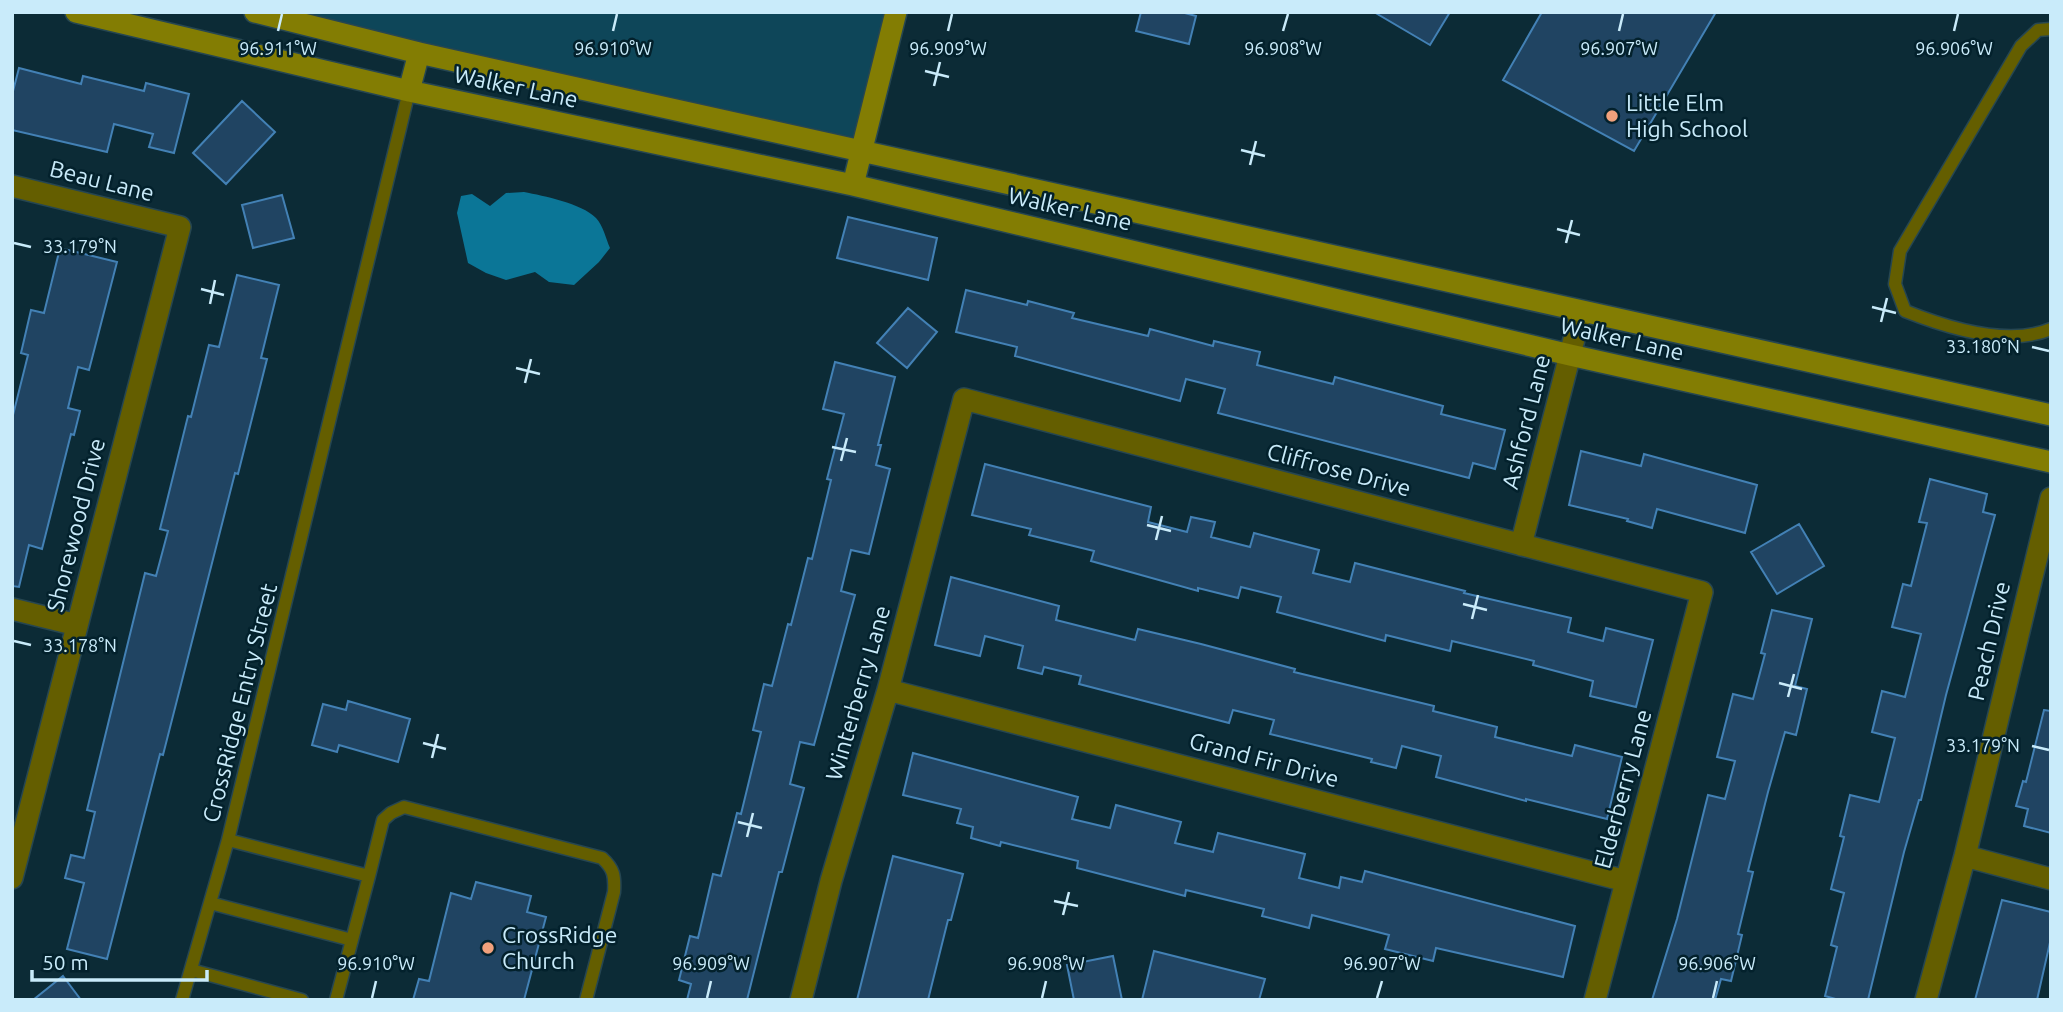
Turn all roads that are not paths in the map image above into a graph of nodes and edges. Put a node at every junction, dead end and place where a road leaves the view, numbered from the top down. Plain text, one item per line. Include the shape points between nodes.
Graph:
1 (76, 12) edge
2 (255, 12) edge
3 (897, 12) edge
4 (2051, 29) edge
5 (419, 53) junction
6 (409, 91) junction
7 (863, 150) junction
8 (853, 185) junction
9 (12, 186) edge
10 (180, 227) joint
11 (1581, 312) junction
12 (2051, 329) edge
13 (1570, 355) junction
14 (964, 399) joint
15 (2051, 415) edge
16 (2051, 463) edge
17 (2051, 498) edge
18 (1521, 545) junction
19 (1702, 592) joint
20 (12, 609) edge
21 (77, 625) junction
22 (888, 690) junction
23 (228, 840) junction
24 (1965, 856) junction
25 (369, 876) junction
26 (12, 878) edge
27 (2051, 879) edge
28 (1626, 881) junction
29 (211, 903) junction
30 (352, 940) junction
31 (191, 970) junction
32 (182, 1000) edge
33 (302, 1000) edge
34 (336, 1000) edge
35 (586, 1000) edge
36 (801, 1000) edge
37 (1595, 1000) edge
38 (1926, 1000) edge

1 - 6 street, Walker Lane
2 - 5 street, Walker Lane
3 - 7 street
4 - 12 lane via 2038,30 2021,46 1900,250 1895,284 1905,311 1938,324 1977,334
5 - 6 street
5 - 7 street, Walker Lane
6 - 8 street, Walker Lane
6 - 23 lane, CrossRidge Entry Street
7 - 8 street
7 - 11 street, Walker Lane
8 - 13 street, Walker Lane
9 - 10 street, Beau Lane
10 - 21 street, Shorewood Drive
11 - 13 street, Ashford Lane
11 - 15 street, Walker Lane
13 - 16 street, Walker Lane
13 - 18 street, Ashford Lane
14 - 18 street, Cliffrose Drive
14 - 22 street, Winterberry Lane
17 - 24 street, Peach Drive
18 - 19 street, Cliffrose Drive
19 - 28 street, Elderberry Lane
20 - 21 street
21 - 26 street, Shorewood Drive
22 - 28 street, Grand Fir Drive
22 - 36 street, Winterberry Lane
23 - 25 lane, CrossRidge Entry Street
23 - 29 lane
24 - 27 street
24 - 38 street, Peach Drive
25 - 30 lane
25 - 35 lane via 383,820 404,807 603,858 612,867 614,892
28 - 37 street, Elderberry Lane
29 - 30 lane
29 - 31 lane
30 - 34 lane
31 - 32 lane
31 - 33 lane

